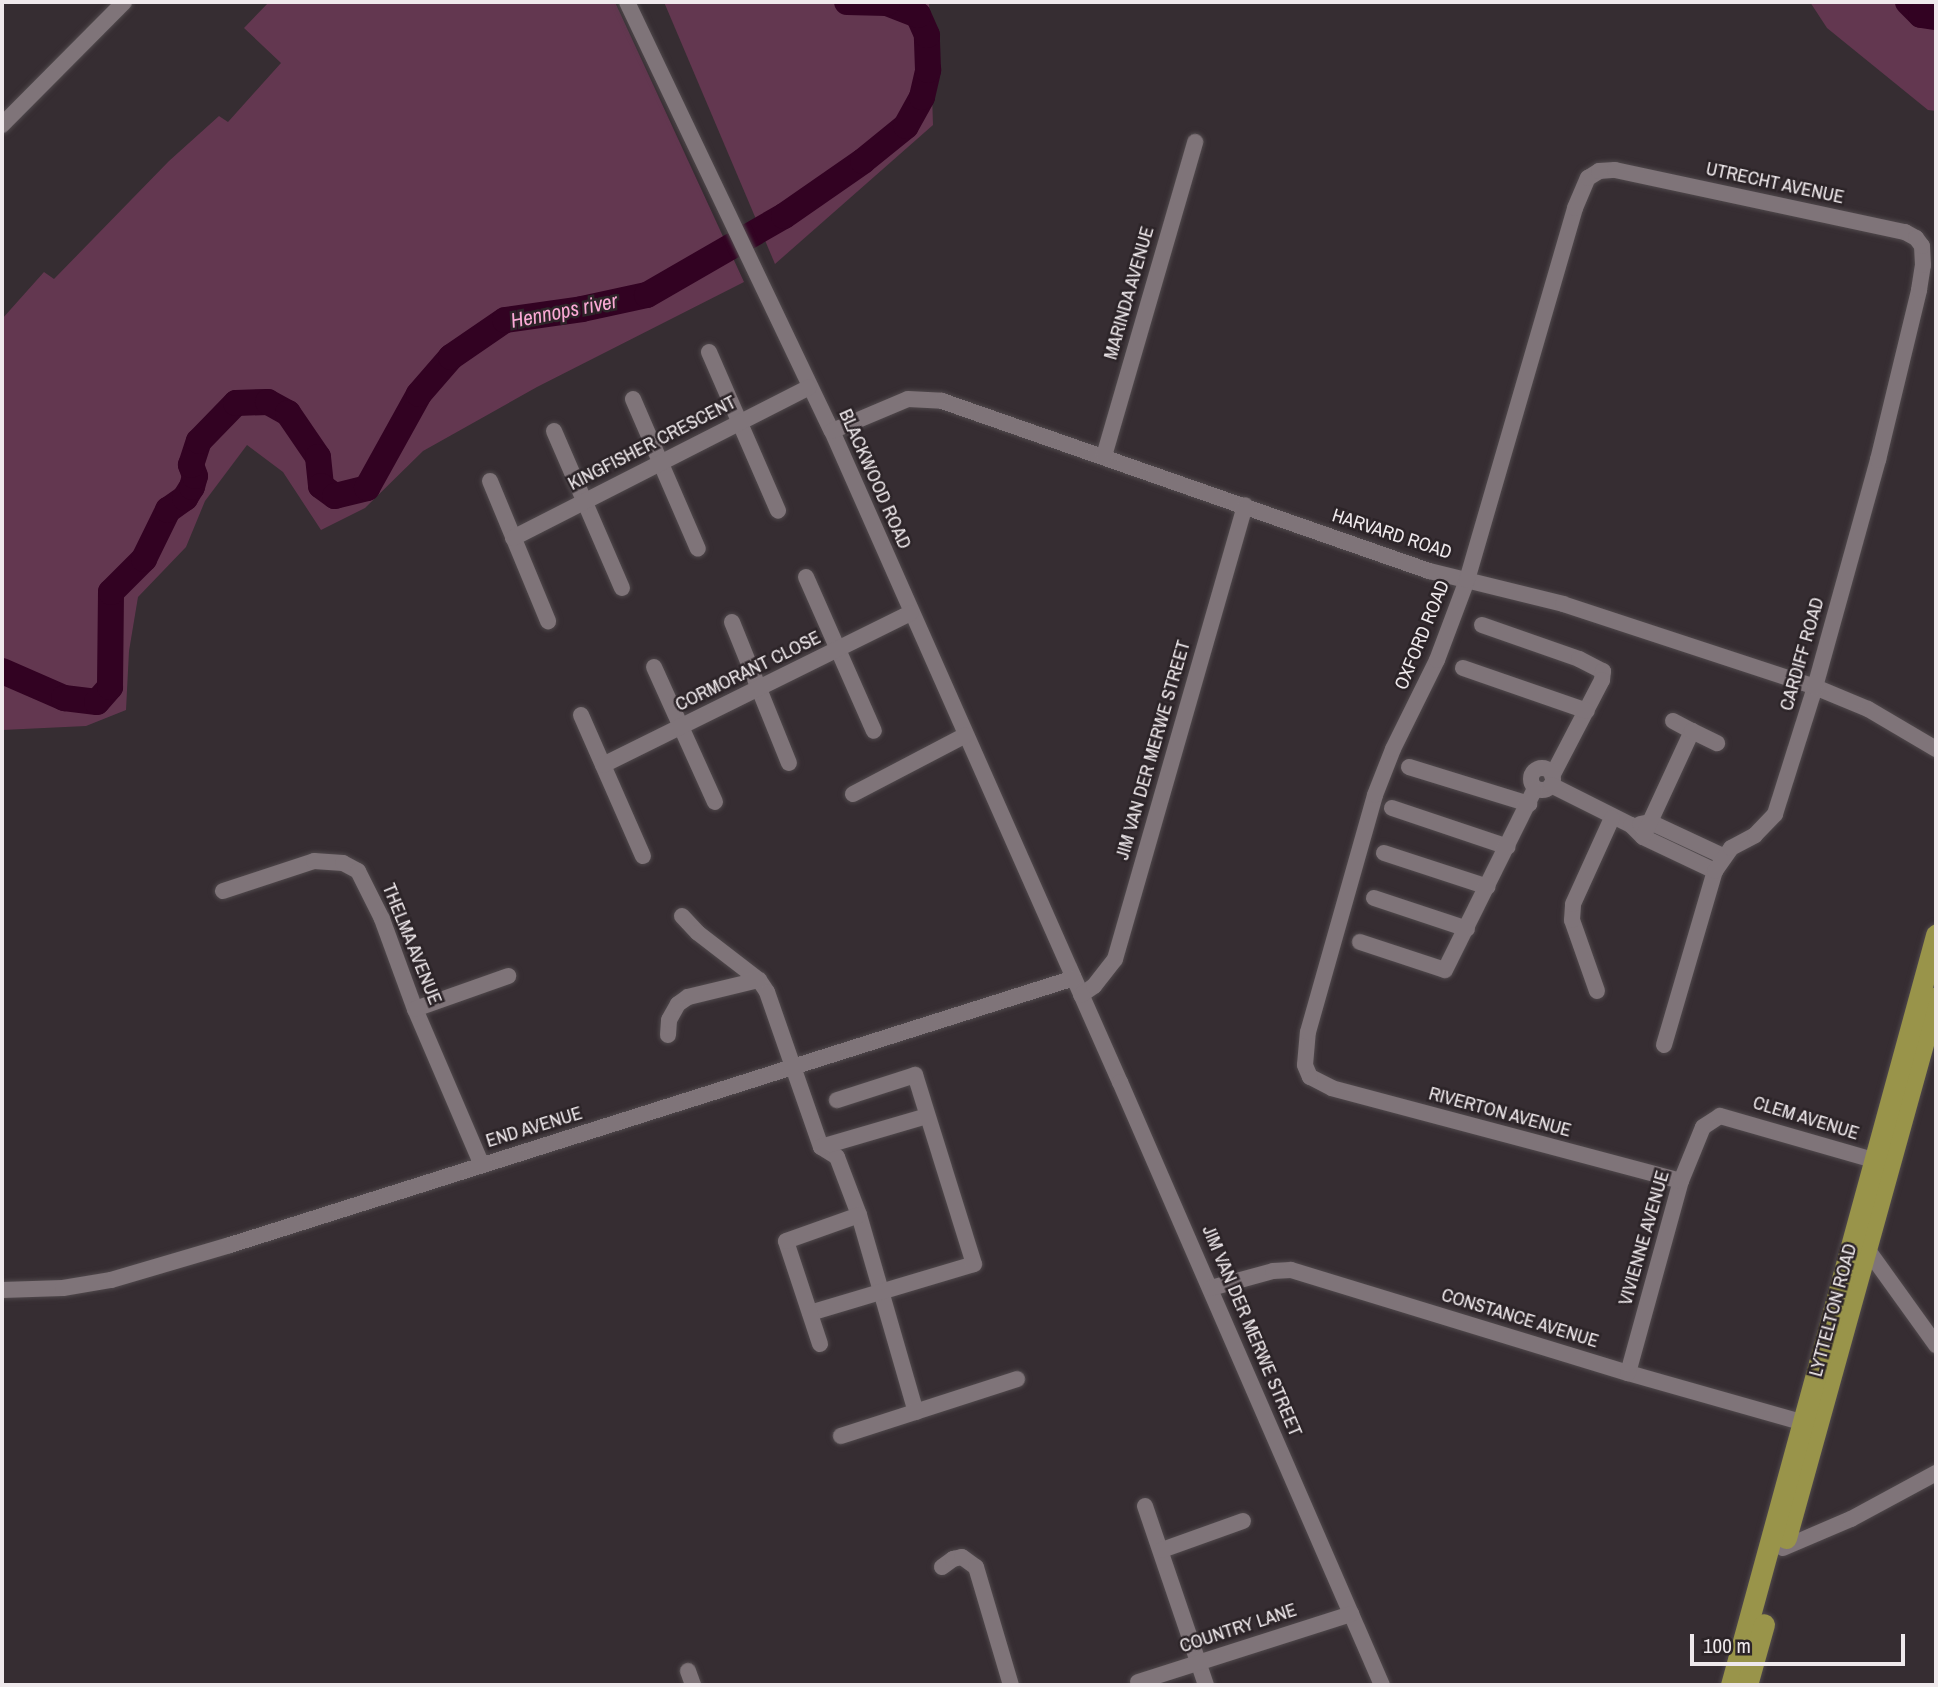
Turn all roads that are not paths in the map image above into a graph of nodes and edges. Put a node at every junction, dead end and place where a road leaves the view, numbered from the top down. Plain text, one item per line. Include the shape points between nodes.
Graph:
1 (124, 2) edge
2 (627, 2) edge
3 (2, 125) edge
4 (1195, 142) dead end
5 (1599, 171) joint
6 (1929, 246) edge
7 (709, 352) dead end
8 (809, 387) junction
9 (633, 399) dead end
10 (738, 423) junction
11 (554, 431) dead end
12 (832, 431) junction
13 (1104, 456) junction
14 (660, 461) junction
15 (490, 481) dead end
16 (586, 500) junction
17 (1245, 505) junction
18 (778, 511) dead end
19 (513, 538) junction
20 (698, 549) dead end
21 (806, 577) dead end
22 (1467, 580) junction
23 (622, 588) dead end
24 (911, 613) junction
25 (548, 621) dead end
26 (732, 622) dead end
27 (1482, 625) dead end
28 (839, 650) junction
29 (653, 667) dead end
30 (1464, 668) dead end
31 (759, 687) junction
32 (1815, 687) junction
33 (1587, 710) junction
34 (581, 715) dead end
35 (1673, 722) dead end
36 (682, 726) junction
37 (874, 731) dead end
38 (1692, 731) junction
39 (966, 735) junction
40 (1717, 743) dead end
41 (1936, 749) edge
42 (789, 763) dead end
43 (603, 765) junction
44 (1409, 767) dead end
45 (1542, 788) junction
46 (853, 794) dead end
47 (715, 802) dead end
48 (1392, 808) dead end
49 (1612, 818) junction
50 (1647, 830) junction
51 (1508, 846) junction
52 (1384, 853) dead end
53 (643, 856) dead end
54 (1719, 864) junction
55 (1488, 887) junction
56 (223, 891) dead end
57 (1374, 898) dead end
58 (682, 916) dead end
59 (1466, 929) junction
60 (1936, 935) edge
61 (1360, 942) dead end
62 (508, 976) dead end
63 (1074, 978) junction
64 (759, 980) junction
65 (1597, 991) dead end
66 (1081, 995) junction
67 (1936, 997) edge
68 (415, 1009) junction
69 (668, 1035) dead end
70 (1664, 1045) dead end
71 (793, 1065) junction
72 (1310, 1077) joint
73 (837, 1100) dead end
74 (928, 1116) junction
75 (1711, 1121) joint
76 (821, 1147) junction
77 (1882, 1162) junction
78 (482, 1165) junction
79 (1681, 1181) junction
80 (859, 1215) junction
81 (1860, 1239) junction
82 (1211, 1288) junction
83 (2, 1290) edge
84 (881, 1292) junction
85 (810, 1313) junction
86 (820, 1344) dead end
87 (1936, 1345) edge
88 (1629, 1373) junction
89 (1017, 1379) dead end
90 (916, 1412) junction
91 (1810, 1424) junction
92 (841, 1436) dead end
93 (1936, 1474) edge
94 (1145, 1506) dead end
95 (1243, 1521) dead end
96 (1783, 1548) junction
97 (1162, 1550) junction
98 (942, 1567) dead end
99 (1351, 1614) junction
100 (1199, 1663) junction
101 (1138, 1682) dead end
102 (1011, 1685) edge
103 (1206, 1685) edge
104 (1382, 1685) edge
105 (1731, 1685) edge
106 (1747, 1685) edge

1 - 3 street
2 - 8 street, BLACKWOOD ROAD
4 - 13 street, MARINDA AVENUE
5 - 6 street, UTRECHT AVENUE via 1615,170 1905,232
5 - 22 street, OXFORD ROAD via 1588,178 1575,208
6 - 32 street, CARDIFF ROAD via 1878,460
7 - 10 street
8 - 10 street, KINGFISHER CRESCENT
8 - 12 street, BLACKWOOD ROAD
9 - 14 street
10 - 14 street, KINGFISHER CRESCENT
10 - 18 street
11 - 16 street
12 - 13 street, HARVARD ROAD via 896,403 925,398
12 - 24 street, BLACKWOOD ROAD
13 - 17 street, HARVARD ROAD
14 - 16 street, KINGFISHER CRESCENT
14 - 20 street
15 - 19 street
16 - 19 street, KINGFISHER CRESCENT
16 - 23 street
17 - 22 street, HARVARD ROAD
17 - 66 street, JIM VAN DER MERWE STREET via 1115,959
19 - 25 street
21 - 28 street
22 - 32 street, HARVARD ROAD via 1563,604
22 - 72 street, OXFORD ROAD via 1437,660 1376,795 1308,1032 1305,1065
24 - 28 street, CORMORANT CLOSE
24 - 39 street, BLACKWOOD ROAD
26 - 31 street
27 - 33 street via 1600,668 1602,680
28 - 31 street, CORMORANT CLOSE
28 - 37 street
29 - 36 street
30 - 33 street
31 - 36 street, CORMORANT CLOSE
31 - 42 street
32 - 41 street, HARVARD ROAD via 1868,709
32 - 54 street, CARDIFF ROAD via 1775,814
33 - 45 street
34 - 43 street
35 - 38 street
36 - 43 street, CORMORANT CLOSE
36 - 47 street
38 - 40 street
38 - 50 street
39 - 46 street
39 - 63 street, BLACKWOOD ROAD
43 - 53 street
44 - 45 street
45 - 49 street
45 - 51 street
48 - 51 street
49 - 50 street
49 - 65 street via 1573,904 1572,920
50 - 54 street
51 - 55 street
52 - 55 street
54 - 70 street
55 - 59 street
56 - 68 street, THELMA AVENUE via 314,861 351,866 358,871 382,919
57 - 59 street
58 - 64 street
59 - 61 street via 1448,967 1439,971
60 - 77 main road, LYTTELTON ROAD
62 - 68 street
63 - 66 street, JIM VAN DER MERWE STREET
63 - 71 street, END AVENUE
64 - 69 street via 678,1004 669,1020
64 - 71 street
66 - 82 street, JIM VAN DER MERWE STREET
67 - 77 main road, LYTTELTON ROAD
68 - 78 street, THELMA AVENUE
71 - 76 street
71 - 78 street, END AVENUE
72 - 79 street, RIVERTON AVENUE via 1360,1097
73 - 74 street via 915,1075
74 - 76 street
74 - 84 street via 974,1264
75 - 77 street, CLEM AVENUE via 1720,1116 1737,1119
75 - 79 street, VIVIENNE AVENUE via 1698,1136
76 - 80 street via 837,1157
77 - 81 main road, LYTTELTON ROAD
78 - 83 street, END AVENUE via 111,1280
79 - 88 street, VIVIENNE AVENUE
80 - 84 street
80 - 85 street via 786,1241
81 - 87 street
81 - 91 main road, LYTTELTON ROAD
82 - 88 street, CONSTANCE AVENUE via 1291,1270
82 - 99 street, JIM VAN DER MERWE STREET
84 - 85 street
84 - 90 street
85 - 86 street
88 - 91 street, CONSTANCE AVENUE
89 - 90 street
90 - 92 street
91 - 96 main road, LYTTELTON ROAD
91 - 105 main road, LYTTELTON ROAD
93 - 96 street via 1851,1519
94 - 97 street
95 - 97 street
96 - 106 main road, LYTTELTON ROAD
97 - 100 street
98 - 102 street via 962,1557 976,1567
99 - 100 street, COUNTRY LANE
99 - 104 street, JIM VAN DER MERWE STREET
100 - 101 street, COUNTRY LANE
100 - 103 street

